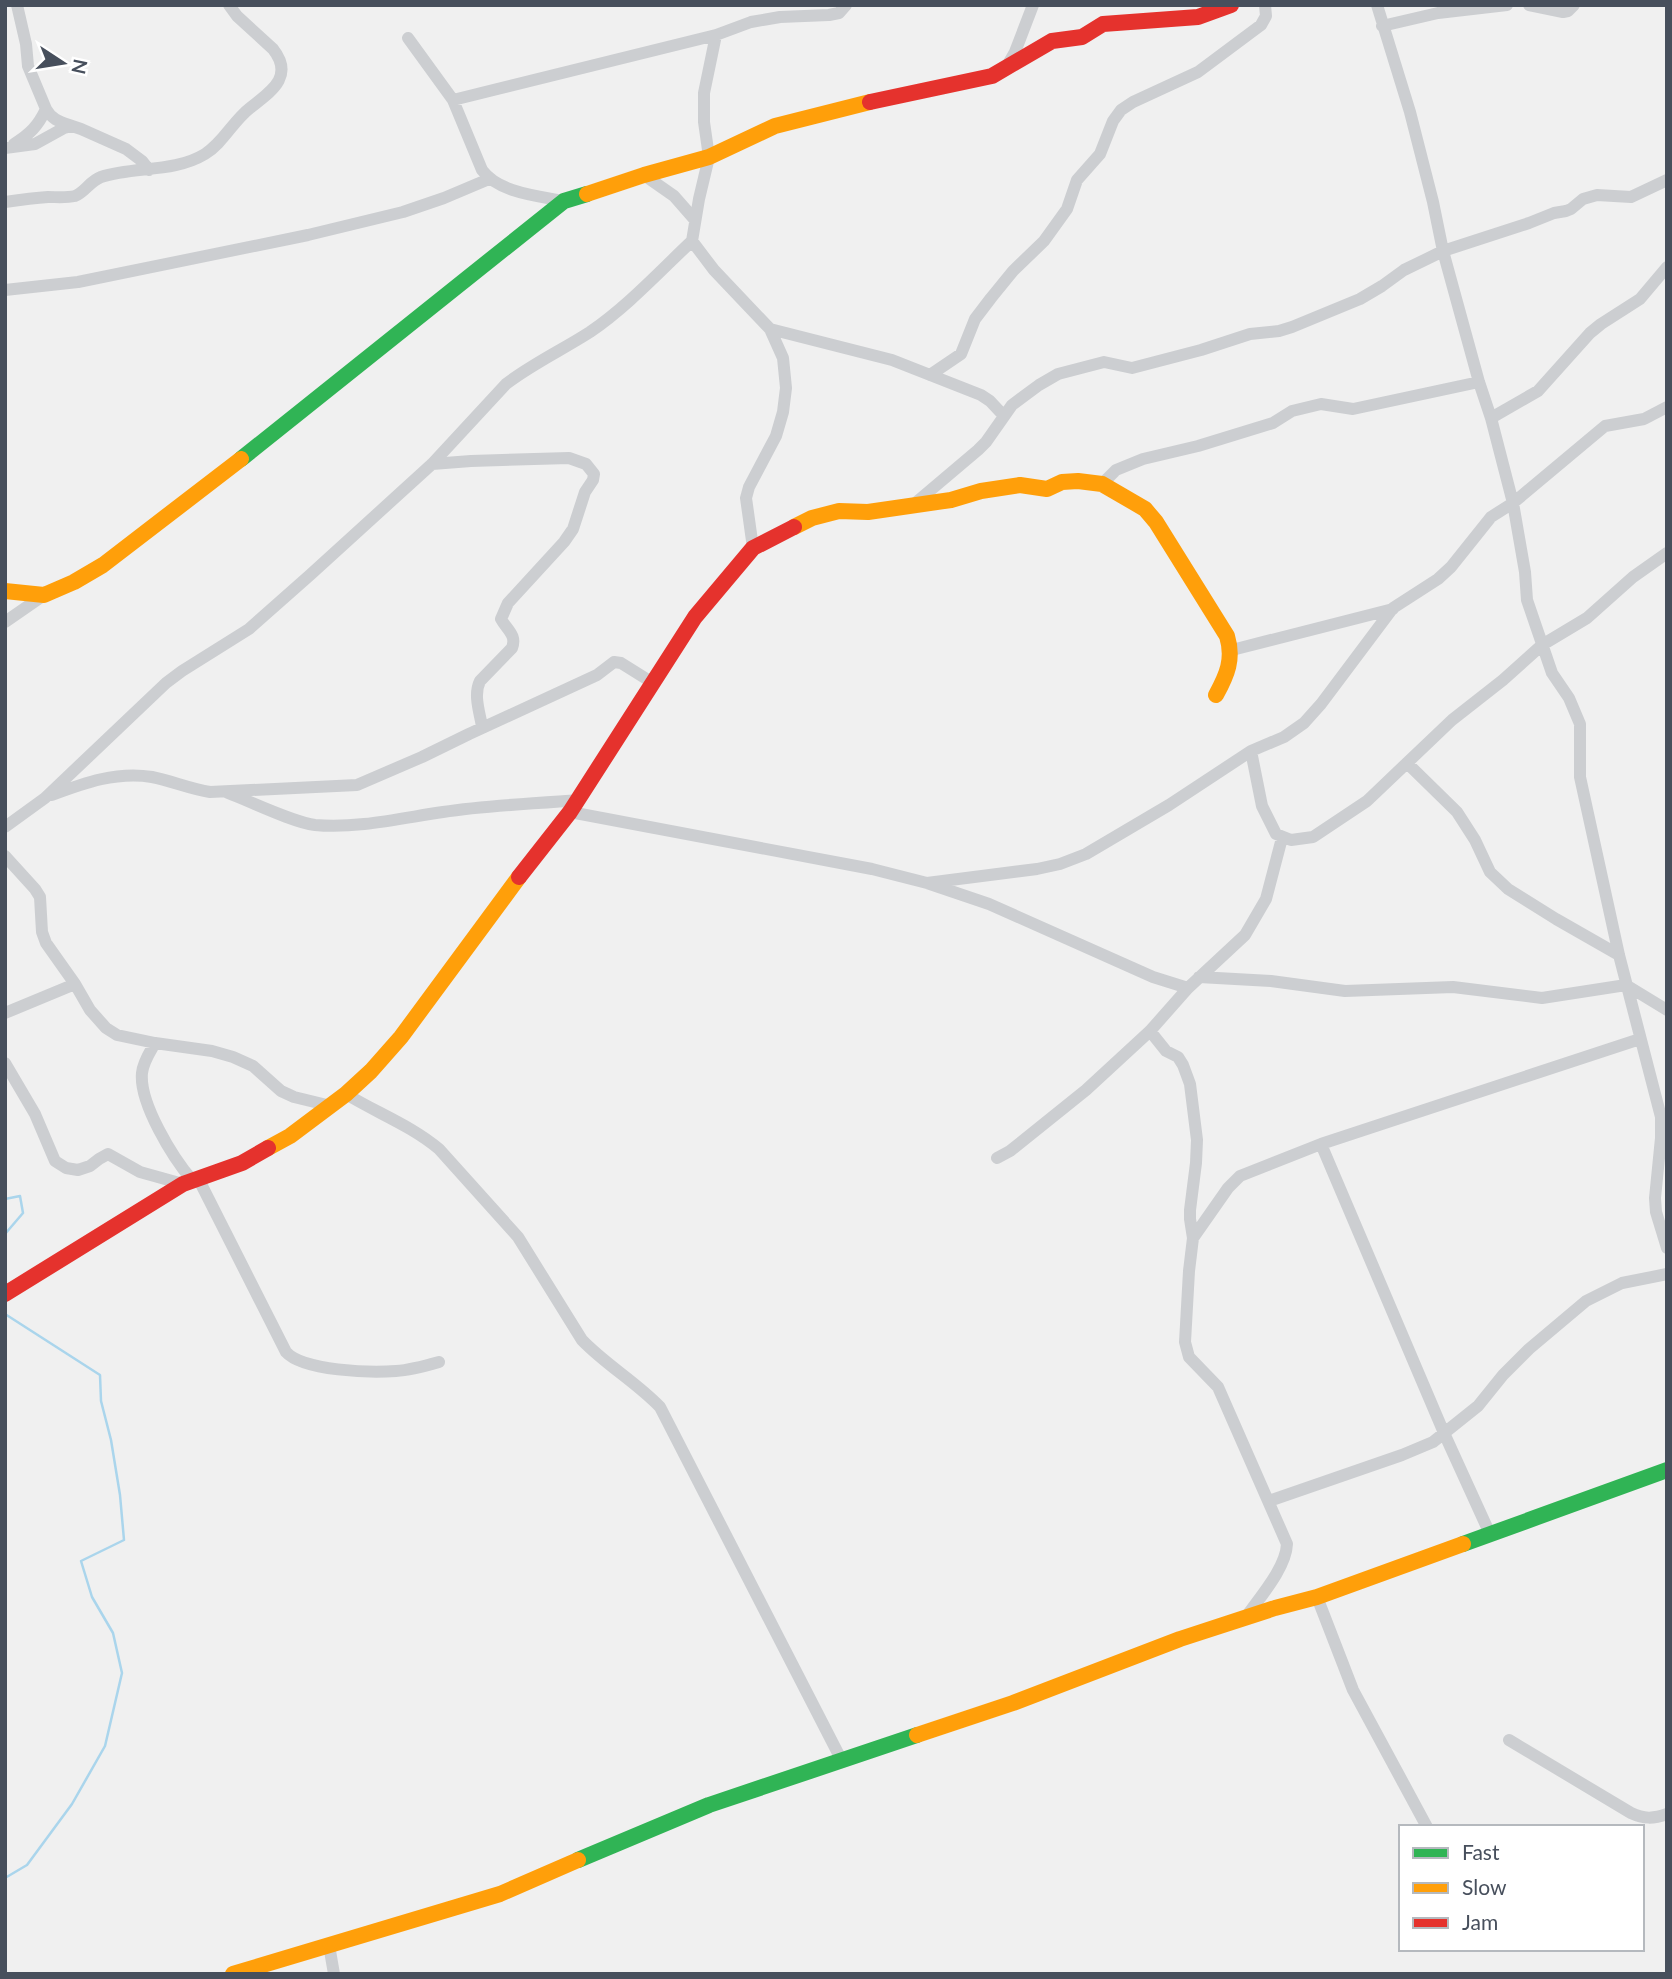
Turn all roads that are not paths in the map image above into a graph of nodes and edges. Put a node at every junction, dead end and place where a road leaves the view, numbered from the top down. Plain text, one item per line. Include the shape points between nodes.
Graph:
1 (18, 5) edge
2 (229, 5) edge
3 (846, 5) edge
4 (1032, 5) edge
5 (1231, 5) edge
6 (1265, 5) edge
7 (1377, 5) edge
8 (1507, 5) edge
9 (1529, 5) edge
10 (1574, 5) edge
11 (1382, 26) junction
12 (716, 35) junction
13 (408, 38) dead end
14 (1006, 68) junction
15 (453, 100) junction
16 (46, 109) junction
17 (72, 126) junction
18 (7, 148) edge
19 (709, 157) junction
20 (149, 170) junction
21 (644, 175) junction
22 (489, 179) junction
23 (1667, 180) edge
24 (564, 201) junction
25 (5, 202) edge
26 (695, 220) junction
27 (692, 241) junction
28 (1443, 251) junction
29 (1667, 267) edge
30 (5, 290) edge
31 (770, 330) junction
32 (930, 375) junction
33 (1479, 382) junction
34 (1667, 407) edge
35 (1004, 416) junction
36 (1491, 418) junction
37 (432, 464) junction
38 (1102, 484) junction
39 (1513, 503) junction
40 (912, 505) junction
41 (752, 548) junction
42 (1667, 554) edge
43 (5, 591) edge
44 (44, 595) junction
45 (1393, 608) junction
46 (5, 622) edge
47 (1542, 645) junction
48 (1232, 650) junction
49 (653, 683) junction
50 (1216, 695) dead end
51 (482, 727) junction
52 (1251, 751) junction
53 (1408, 764) junction
54 (225, 792) junction
55 (45, 798) junction
56 (574, 806) junction
57 (5, 827) edge
58 (1282, 838) junction
59 (5, 856) edge
60 (927, 883) junction
61 (1619, 955) junction
62 (1199, 977) junction
63 (75, 984) junction
64 (1626, 985) junction
65 (1188, 988) junction
66 (1667, 1010) edge
67 (5, 1013) edge
68 (1150, 1031) junction
69 (1640, 1040) junction
70 (155, 1043) junction
71 (5, 1063) edge
72 (346, 1094) junction
73 (331, 1106) junction
74 (1321, 1144) junction
75 (997, 1158) dead end
76 (191, 1181) junction
77 (1193, 1238) junction
78 (1666, 1241) edge
79 (1667, 1273) edge
80 (5, 1294) edge
81 (439, 1362) dead end
82 (1444, 1433) junction
83 (1667, 1469) edge
84 (1269, 1502) junction
85 (1490, 1534) junction
86 (1317, 1597) junction
87 (1246, 1617) junction
88 (1509, 1740) dead end
89 (842, 1761) junction
90 (1667, 1814) edge
91 (1426, 1825) edge
92 (328, 1945) junction
93 (233, 1974) edge
94 (334, 1974) edge

1 - 16 street via 28,66
2 - 20 street via 278,55 279,81 206,154
3 - 12 street via 838,13 751,22
4 - 14 street
5 - 14 street via 1198,17 1103,24 1085,36 1052,41
6 - 32 street via 1261,25 1198,72 1121,110 1100,154 1077,180 1067,209 1044,241 975,319 961,354
7 - 11 street
8 - 11 street via 1438,13
9 - 10 street via 1563,12
11 - 28 street via 1410,112
12 - 15 street
12 - 19 street via 704,93
13 - 15 street
14 - 19 street via 981,79 775,126
15 - 22 street
16 - 17 street via 54,120
16 - 18 street via 32,132
17 - 18 street via 35,144
17 - 20 street via 126,149
19 - 21 street
19 - 26 street
20 - 25 street via 99,178 73,196
21 - 24 street
21 - 26 street via 674,196
22 - 24 street via 531,195
22 - 30 street via 404,212 78,282
23 - 28 street via 1631,197 1583,199 1572,209
24 - 44 street via 103,565
26 - 27 street
27 - 31 street
27 - 37 street via 590,331 506,384
28 - 33 street
28 - 35 street via 1360,299 1279,331 1250,334 1132,368 1104,362 1058,374 1012,405
29 - 36 street via 1640,299 1590,333 1538,391
31 - 32 street via 892,360
31 - 41 street via 783,358 786,388 776,436 746,498
32 - 35 street via 986,397
33 - 36 street
33 - 38 street via 1353,409 1321,404 1292,411 1273,423 1143,458 1116,470
34 - 39 street via 1644,419 1605,426
35 - 40 street via 978,450
36 - 39 street
37 - 51 street via 569,458 586,464 594,474 573,529 502,614 514,641 477,687
37 - 55 street via 249,629 166,683
38 - 40 street via 1062,482 1047,489 1015,485
38 - 48 street via 1145,509 1156,522
39 - 45 street via 1491,516 1445,573
39 - 47 street via 1526,598
40 - 41 street via 839,511
41 - 49 street via 695,617
42 - 47 street via 1587,618
43 - 44 street
44 - 46 street
45 - 48 street
45 - 52 street via 1304,723
47 - 53 street via 1452,720
47 - 61 street via 1580,724 1580,777
48 - 50 street via 1227,677
49 - 51 street via 614,662 597,675
49 - 56 street
51 - 54 street via 357,785
52 - 58 street via 1262,806
52 - 60 street via 1109,842 1073,859 1037,869
53 - 58 street via 1325,830 1300,840
53 - 61 street via 1457,812 1500,882
54 - 55 street via 136,776 101,778
54 - 56 street via 312,825 395,820 462,809
55 - 57 street
56 - 60 street
56 - 72 street via 401,1037
58 - 62 street via 1266,899 1256,918 1245,935
59 - 63 street via 40,897 43,938
60 - 65 street via 989,904
61 - 64 street
62 - 64 street via 1345,991 1453,987 1542,998
62 - 65 street
63 - 67 street
63 - 70 street via 106,1028
64 - 66 street
64 - 69 street
65 - 68 street
68 - 75 street via 1086,1090
68 - 77 street via 1181,1061 1190,1084 1197,1140 1190,1219
69 - 74 street
69 - 78 street via 1661,1117 1655,1198
70 - 73 street via 233,1057 253,1066 281,1091
70 - 76 street via 142,1068 142,1087 171,1152
71 - 76 street via 60,1165 84,1169 108,1154 140,1172
72 - 73 street
72 - 89 street via 424,1136 439,1149 518,1237 582,1340 660,1407
73 - 76 street via 242,1163
74 - 77 street via 1240,1176
74 - 82 street
76 - 80 street
76 - 81 street via 291,1357 307,1364 376,1371
77 - 84 street via 1187,1350 1218,1387
79 - 82 street via 1622,1283 1586,1301 1529,1349 1478,1406
82 - 84 street via 1402,1455
82 - 85 street
83 - 85 street
84 - 87 street via 1287,1552
85 - 86 street
86 - 87 street
86 - 91 street via 1353,1690
87 - 89 street
88 - 90 street via 1631,1814 1653,1818
89 - 92 street via 697,1810 500,1895
92 - 93 street
92 - 94 street

